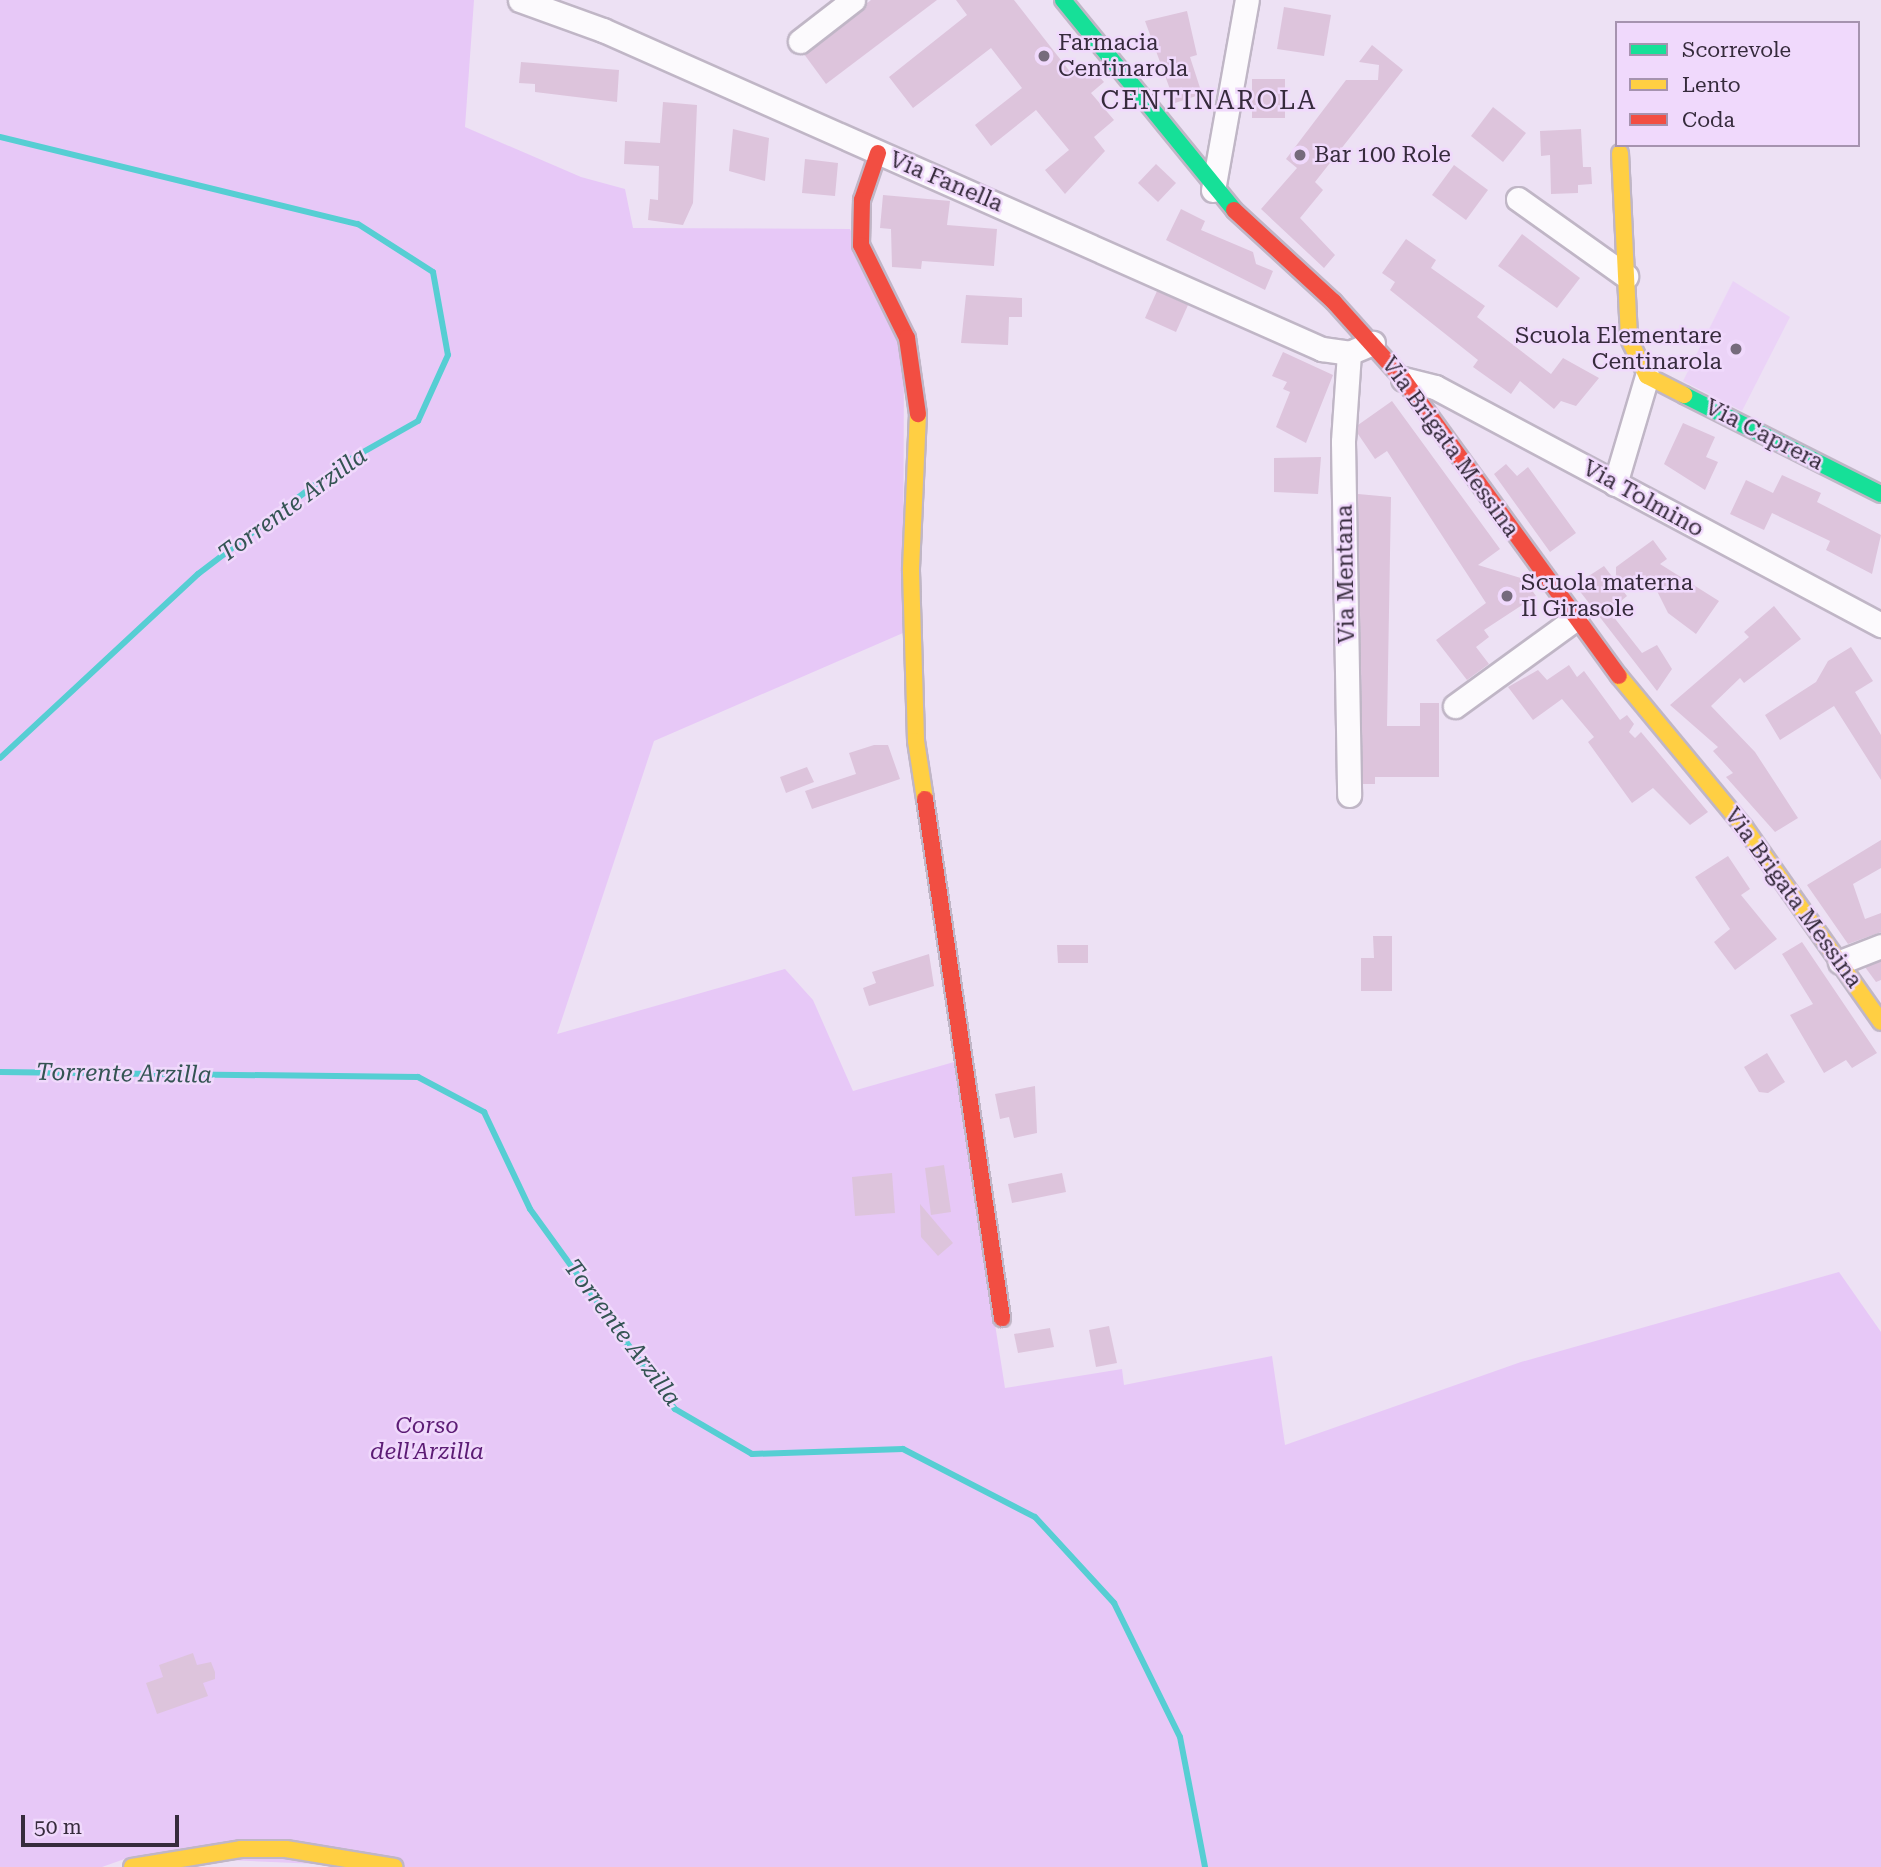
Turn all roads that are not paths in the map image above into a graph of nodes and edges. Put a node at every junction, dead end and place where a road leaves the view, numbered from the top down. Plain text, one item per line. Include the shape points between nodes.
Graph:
1 (520, 0) edge
2 (853, 0) edge
3 (1063, 0) edge
4 (1247, 0) edge
5 (800, 41) dead end
6 (878, 153) junction
7 (1620, 153) dead end
8 (1213, 190) junction
9 (1518, 199) dead end
10 (1626, 276) junction
11 (1373, 343) junction
12 (1349, 353) junction
13 (1647, 376) junction
14 (1403, 379) junction
15 (1615, 484) junction
16 (1881, 494) edge
17 (1576, 618) junction
18 (1881, 625) edge
19 (1455, 706) dead end
20 (1349, 795) dead end
21 (1881, 946) edge
22 (1840, 962) junction
23 (1881, 1023) edge
24 (1002, 1318) dead end
25 (132, 1867) edge
26 (395, 1867) edge

1 - 6 street, Via Fanella
2 - 5 street
3 - 8 street, Via Brigata Messina
4 - 8 street
6 - 12 street, Via Fanella via 1322,349
6 - 24 street via 862,200 861,245 907,338 919,402 911,572 916,741
7 - 10 street
8 - 11 street, Via Brigata Messina
9 - 10 street
10 - 13 street via 1629,339
11 - 12 street
11 - 14 street, Via Brigata Messina
12 - 20 street, Via Mentana via 1343,442
13 - 15 street
13 - 16 street, Via Caprera
14 - 15 street, Via Tolmino via 1435,387
14 - 17 street, Via Brigata Messina
15 - 18 street, Via Tolmino
17 - 19 street
17 - 22 street, Via Brigata Messina via 1744,827
21 - 22 street
22 - 23 street, Via Brigata Messina
25 - 26 street via 241,1849 286,1849

